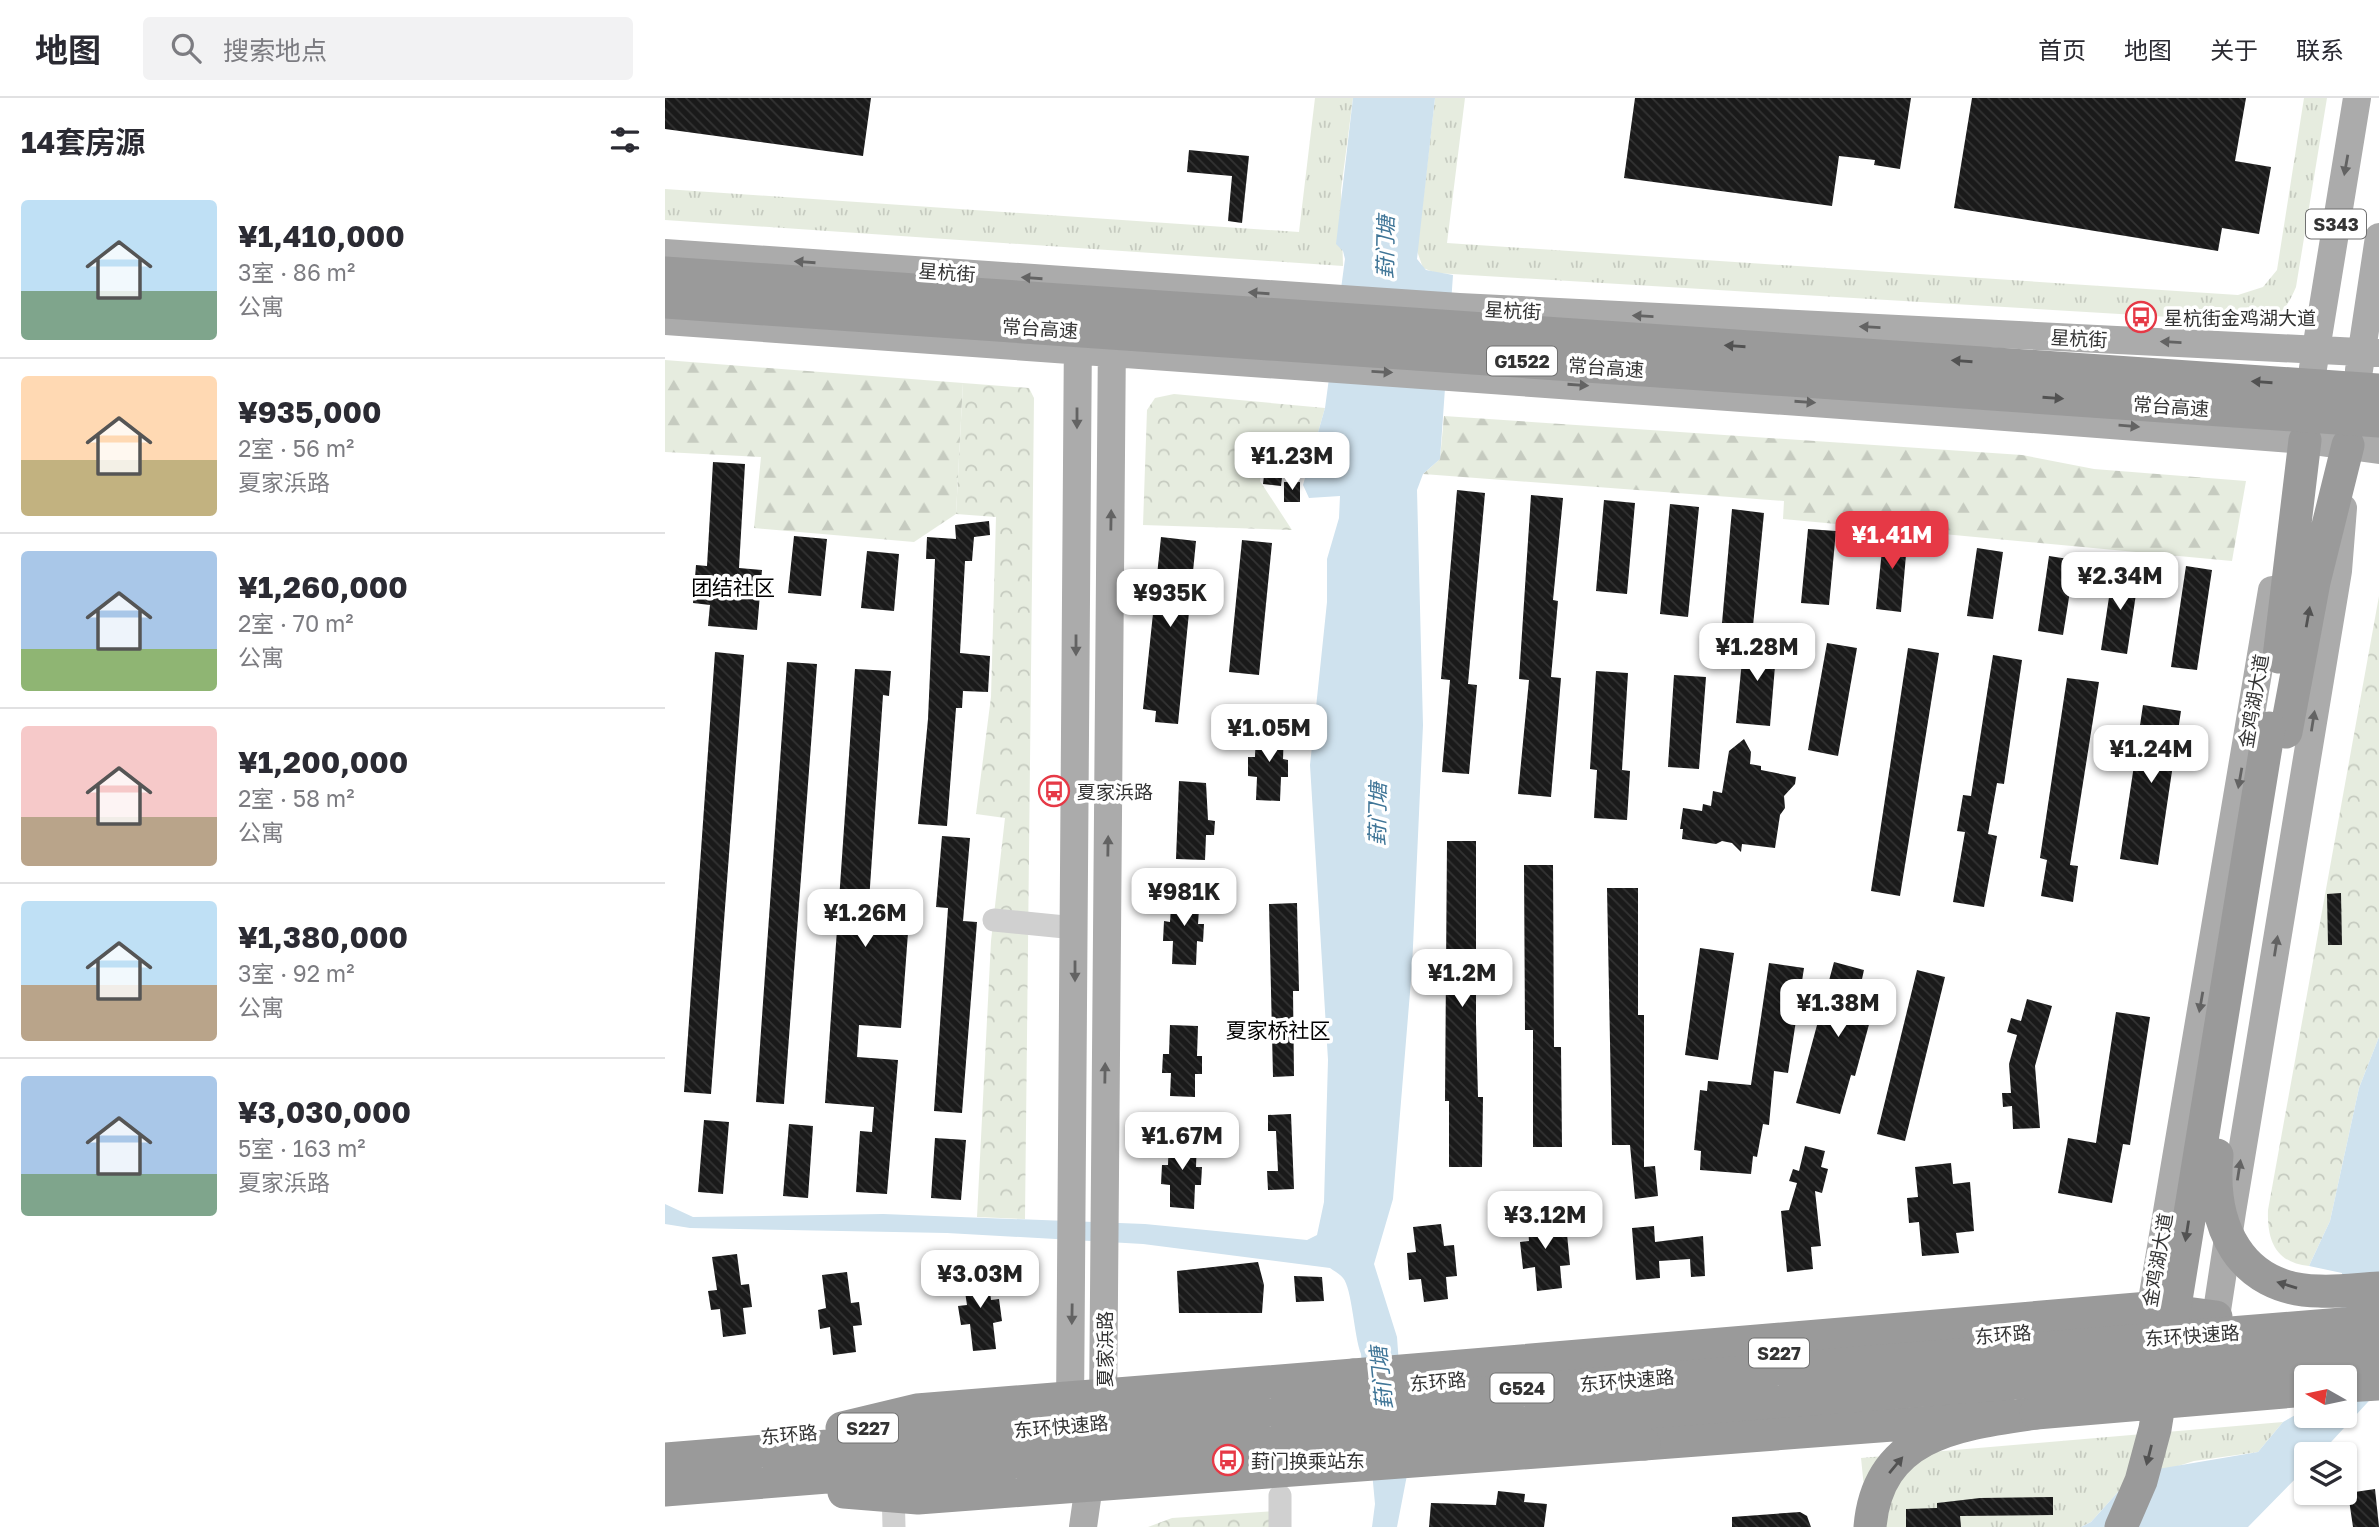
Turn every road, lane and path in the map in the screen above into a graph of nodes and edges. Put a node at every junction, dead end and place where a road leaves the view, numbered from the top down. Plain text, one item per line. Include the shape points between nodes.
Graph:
1 (2357, 98) edge
2 (2379, 237) edge
3 (665, 253) edge
4 (665, 273) edge
5 (1078, 281) junction
6 (1112, 284) junction
7 (665, 302) edge
8 (665, 321) edge
9 (1077, 349) junction
10 (2315, 349) junction
11 (1113, 351) junction
12 (2370, 352) edge
13 (2379, 390) edge
14 (2379, 421) edge
15 (2305, 440) junction
16 (2364, 447) edge
17 (2278, 730) junction
18 (1109, 740) junction
19 (1076, 741) junction
20 (994, 920) dead end
21 (1075, 928) junction
22 (2379, 1288) edge
23 (2379, 1306) edge
24 (2148, 1315) junction
25 (2216, 1317) junction
26 (2379, 1321) edge
27 (2109, 1326) junction
28 (2379, 1354) edge
29 (2379, 1371) edge
30 (2357, 1375) edge
31 (2294, 1382) edge
32 (2357, 1383) edge
33 (2221, 1384) junction
34 (2294, 1384) edge
35 (2379, 1384) edge
36 (2149, 1389) junction
37 (2112, 1391) junction
38 (1998, 1400) junction
39 (1104, 1408) junction
40 (1070, 1411) junction
41 (665, 1445) edge
42 (665, 1459) edge
43 (737, 1469) junction
44 (1091, 1472) junction
45 (893, 1487) junction
46 (665, 1490) edge
47 (1280, 1496) dead end
48 (665, 1504) edge
49 (894, 1527) edge
50 (1083, 1527) edge
51 (1280, 1527) edge
52 (1870, 1527) edge
53 (2121, 1527) edge

1 -> 10 main road, 金鸡湖大道 / S343
2 - 12 main road, S343
5 -> 3 main road, 星杭街
13 -> 4 highway, 常台高速 / G1522, bridge
5 - 6 main road, 星杭街
5 - 9 main road, 夏家浜路
10 -> 6 main road, 星杭街 via 1459,307
6 - 11 main road, 夏家浜路
7 -> 14 highway, 常台高速 / G1522, bridge
8 - 9 main road
9 - 11 main road
9 -> 19 main road, 夏家浜路
10 - 12 main road, 星杭街
10 - 15 main road, 金鸡湖大道
11 -> 15 main road
18 -> 11 main road, 夏家浜路
12 - 16 main road
15 - 16 main road
15 - 17 highway
15 -> 24 main road, 金鸡湖大道 via 2275,571
17 -> 16 highway via 2314,582
25 -> 16 main road via 2338,571
22 -> 17 highway, bridge via 2312,1291 2262,1275 2239,1256 2223,1227 2216,1199 2218,1151
17 -> 53 highway, bridge via 2155,1429 2141,1481
18 - 19 main road
39 -> 18 main road, 夏家浜路
19 - 21 main road, 夏家浜路
20 - 21 street
21 -> 40 main road, 夏家浜路
23 - 25 main road
24 - 25 highway
24 - 27 main road, 东环路 / S227
24 - 36 main road, 金鸡湖大道
24 - 43 highway, bridge via 1633,1351 917,1410
25 - 33 main road
26 - 43 highway, 东环快速路 / G524, bridge
27 - 37 main road
27 - 39 main road, 东环路 / S227
28 - 43 highway, 东环快速路 / G524, bridge
29 - 30 main road, bridge
31 - 33 main road
32 - 35 highway, bridge
33 - 36 main road
52 -> 34 highway, bridge via 1877,1496 1891,1470 1917,1444 1941,1430 2035,1413
36 - 37 main road
37 - 38 main road
38 - 43 highway, bridge via 1932,1422 918,1498
38 - 44 main road
39 - 40 main road, 东环路 / S227
39 - 44 main road, 夏家浜路
40 - 41 main road, 东环路 / S227
40 - 44 main road, 夏家浜路
42 - 43 highway, 东环快速路 / G524, bridge
43 - 46 highway, 东环快速路 / G524, bridge
44 - 45 main road
44 - 50 main road
45 - 48 main road
45 - 49 street
47 - 51 street

